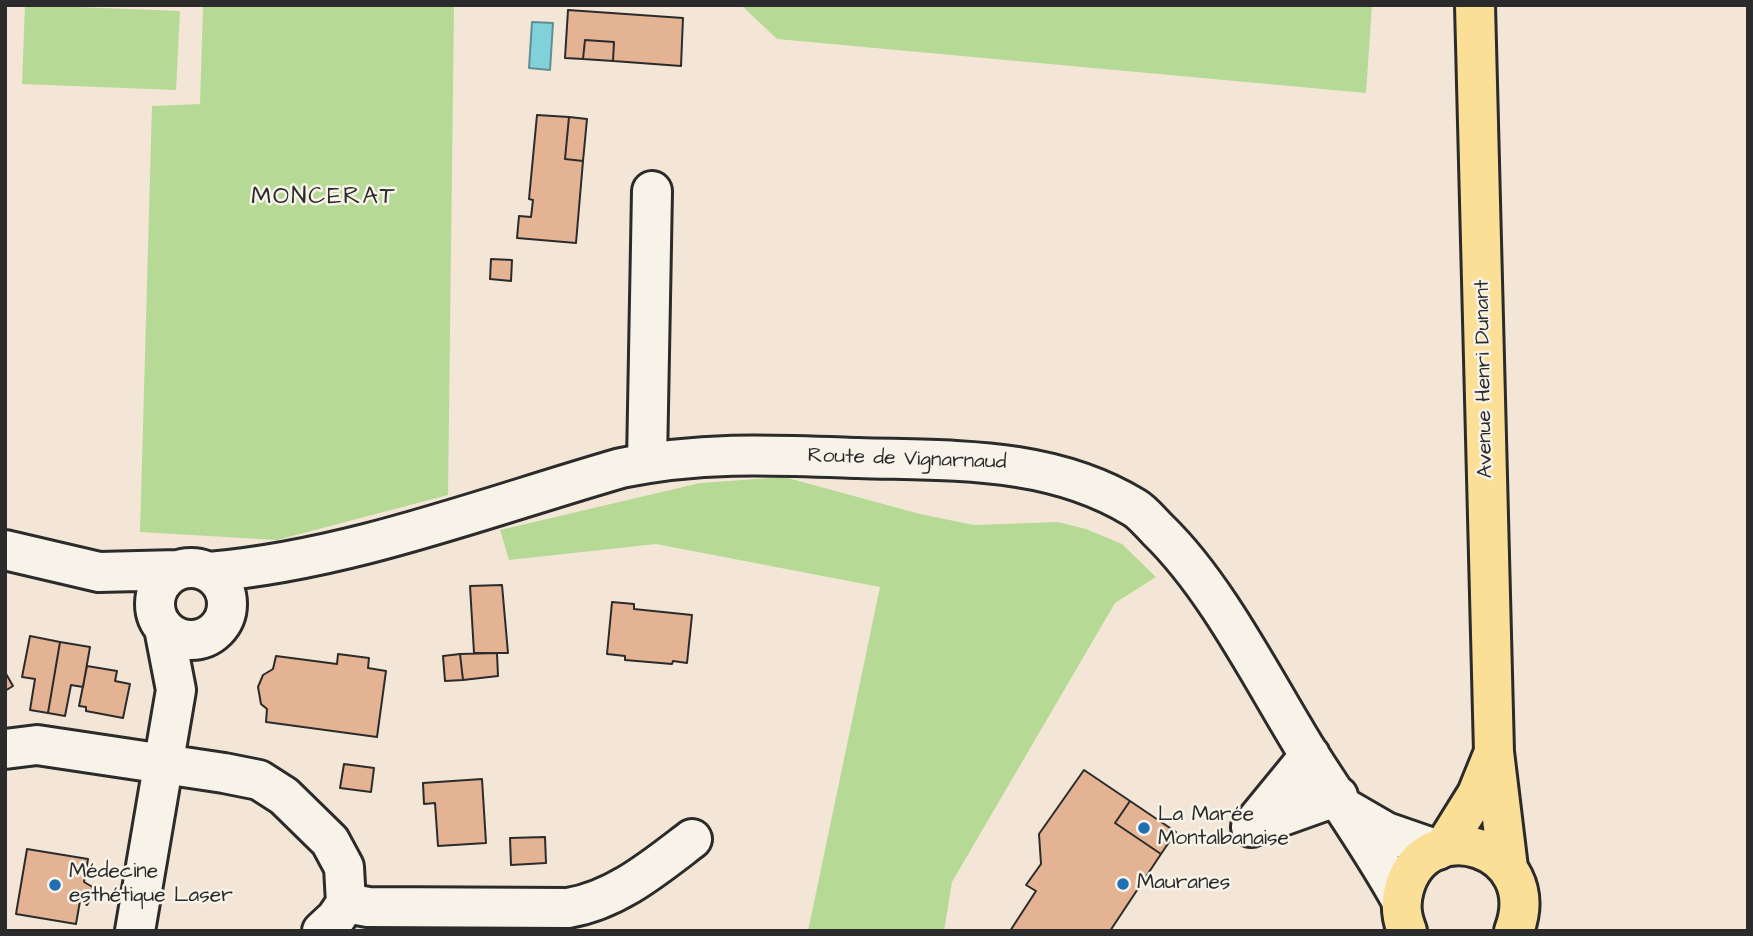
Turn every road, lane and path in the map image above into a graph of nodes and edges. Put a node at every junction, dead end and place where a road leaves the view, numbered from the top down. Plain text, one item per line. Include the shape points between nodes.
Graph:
1 (1475, 5) edge
2 (652, 191) dead end
3 (647, 462) junction
4 (5, 550) edge
5 (314, 557) junction
6 (193, 571) junction
7 (99, 572) junction
8 (161, 623) junction
9 (217, 627) junction
10 (176, 690) junction
11 (5, 749) edge
12 (1494, 752) junction
13 (1310, 755) junction
14 (163, 765) junction
15 (1343, 803) junction
16 (692, 838) dead end
17 (1441, 848) junction
18 (1508, 868) junction
19 (334, 917) edge
20 (1400, 918) edge
21 (1521, 925) edge
22 (135, 931) edge

1 - 12 main road, Avenue Henri Dunant
2 - 3 street
3 - 5 street, Route de Vignarnaud
3 - 13 street, Route de Vignarnaud via 724,454 979,462 1069,477 1136,509 1174,545
4 - 7 street, Route de Vignarnaud
5 - 6 street, Route de Vignarnaud via 255,569
5 - 9 street, Route de Vignarnaud via 264,585
6 - 7 street, Route de Vignarnaud
6 - 8 street via 160,584 155,607
6 - 9 street via 224,587 227,609
7 - 8 street, Route de Vignarnaud
8 - 9 street via 172,635 191,640
8 - 10 street
9 - 10 street, Route de Vignarnaud
10 - 14 street
11 - 14 street via 37,745
12 - 17 main road, Avenue Henri Dunant via 1477,794
12 - 18 main road, Avenue Henri Dunant
13 - 15 street, Route de Vignarnaud
13 - 15 street via 1251,827
14 - 19 street via 259,780 308,816 330,841 344,867
14 - 22 street
15 - 17 street, Route de Vignarnaud via 1386,832
15 - 20 street, Route de Vignarnaud
16 - 19 street via 635,882 585,905 386,908
17 - 18 main road via 1486,850
17 - 20 main road, Avenue Henri Dunant via 1419,861 1407,879
18 - 21 main road, Avenue Henri Dunant via 1519,892

